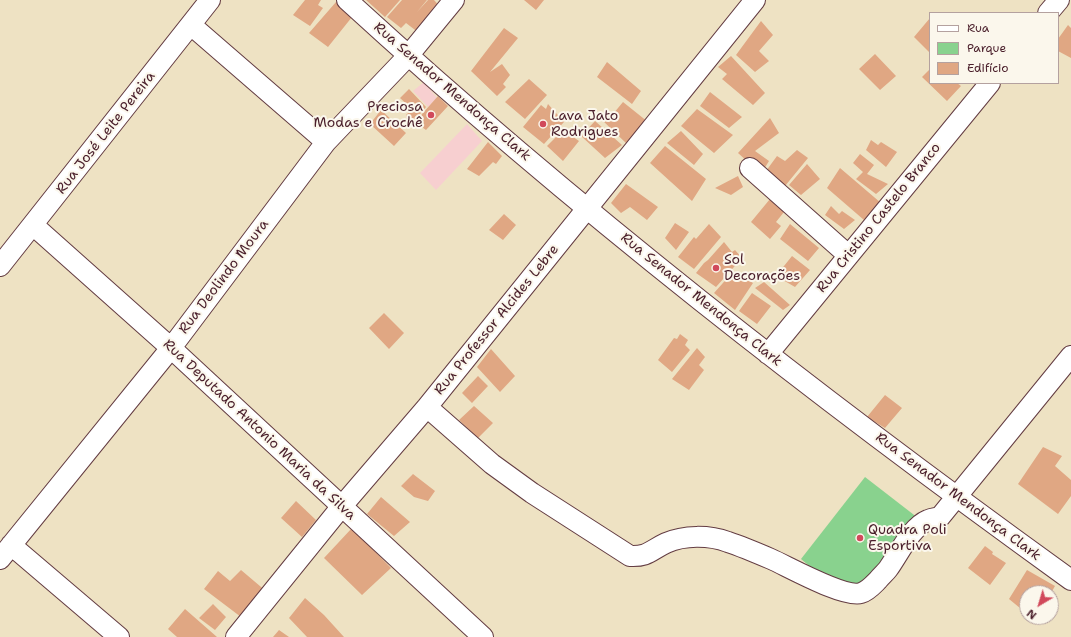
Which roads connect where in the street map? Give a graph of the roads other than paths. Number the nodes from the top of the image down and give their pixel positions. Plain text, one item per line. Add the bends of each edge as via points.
1 (210, 0) edge
2 (347, 0) edge
3 (454, 0) edge
4 (755, 0) edge
5 (1059, 0) edge
6 (1049, 12) edge
7 (191, 26) junction
8 (408, 56) junction
9 (989, 84) edge
10 (326, 142) junction
11 (750, 168) dead end
12 (587, 208) junction
13 (33, 225) junction
14 (848, 255) junction
15 (0, 266) edge
16 (171, 348) junction
17 (768, 354) junction
18 (1071, 356) edge
19 (427, 407) junction
20 (956, 497) junction
21 (342, 506) junction
22 (6, 552) edge
23 (1071, 580) edge
24 (119, 637) edge
25 (236, 637) edge
26 (483, 637) edge

1 - 7 street, Rua José Leite Pereira
2 - 8 street, Rua Senador Mendonça Clark
3 - 8 street, Rua Deolindo Moura
4 - 12 street, Rua Professor Alcides Lebre
5 - 6 street
7 - 10 street
7 - 13 street, Rua José Leite Pereira
8 - 10 street, Rua Deolindo Moura
8 - 12 street, Rua Senador Mendonça Clark
9 - 14 street, Rua Cristino Castelo Branco
10 - 16 street, Rua Deolindo Moura
11 - 14 street
12 - 17 street, Rua Senador Mendonça Clark
12 - 19 street, Rua Professor Alcides Lebre
13 - 15 street, Rua José Leite Pereira
13 - 16 street, Rua Deputado Antonio Maria da Silva
14 - 17 street, Rua Cristino Castelo Branco
16 - 21 street, Rua Deputado Antonio Maria da Silva
16 - 22 street, Rua Deolindo Moura
17 - 20 street, Rua Senador Mendonça Clark
18 - 20 street
19 - 20 street via 503,472 630,556 648,554 679,538 696,536 727,541 831,587 853,594 869,589 920,526 927,520 940,517
19 - 21 street, Rua Professor Alcides Lebre
20 - 23 street, Rua Senador Mendonça Clark
21 - 25 street, Rua Professor Alcides Lebre
21 - 26 street, Rua Deputado Antonio Maria da Silva
22 - 24 street

